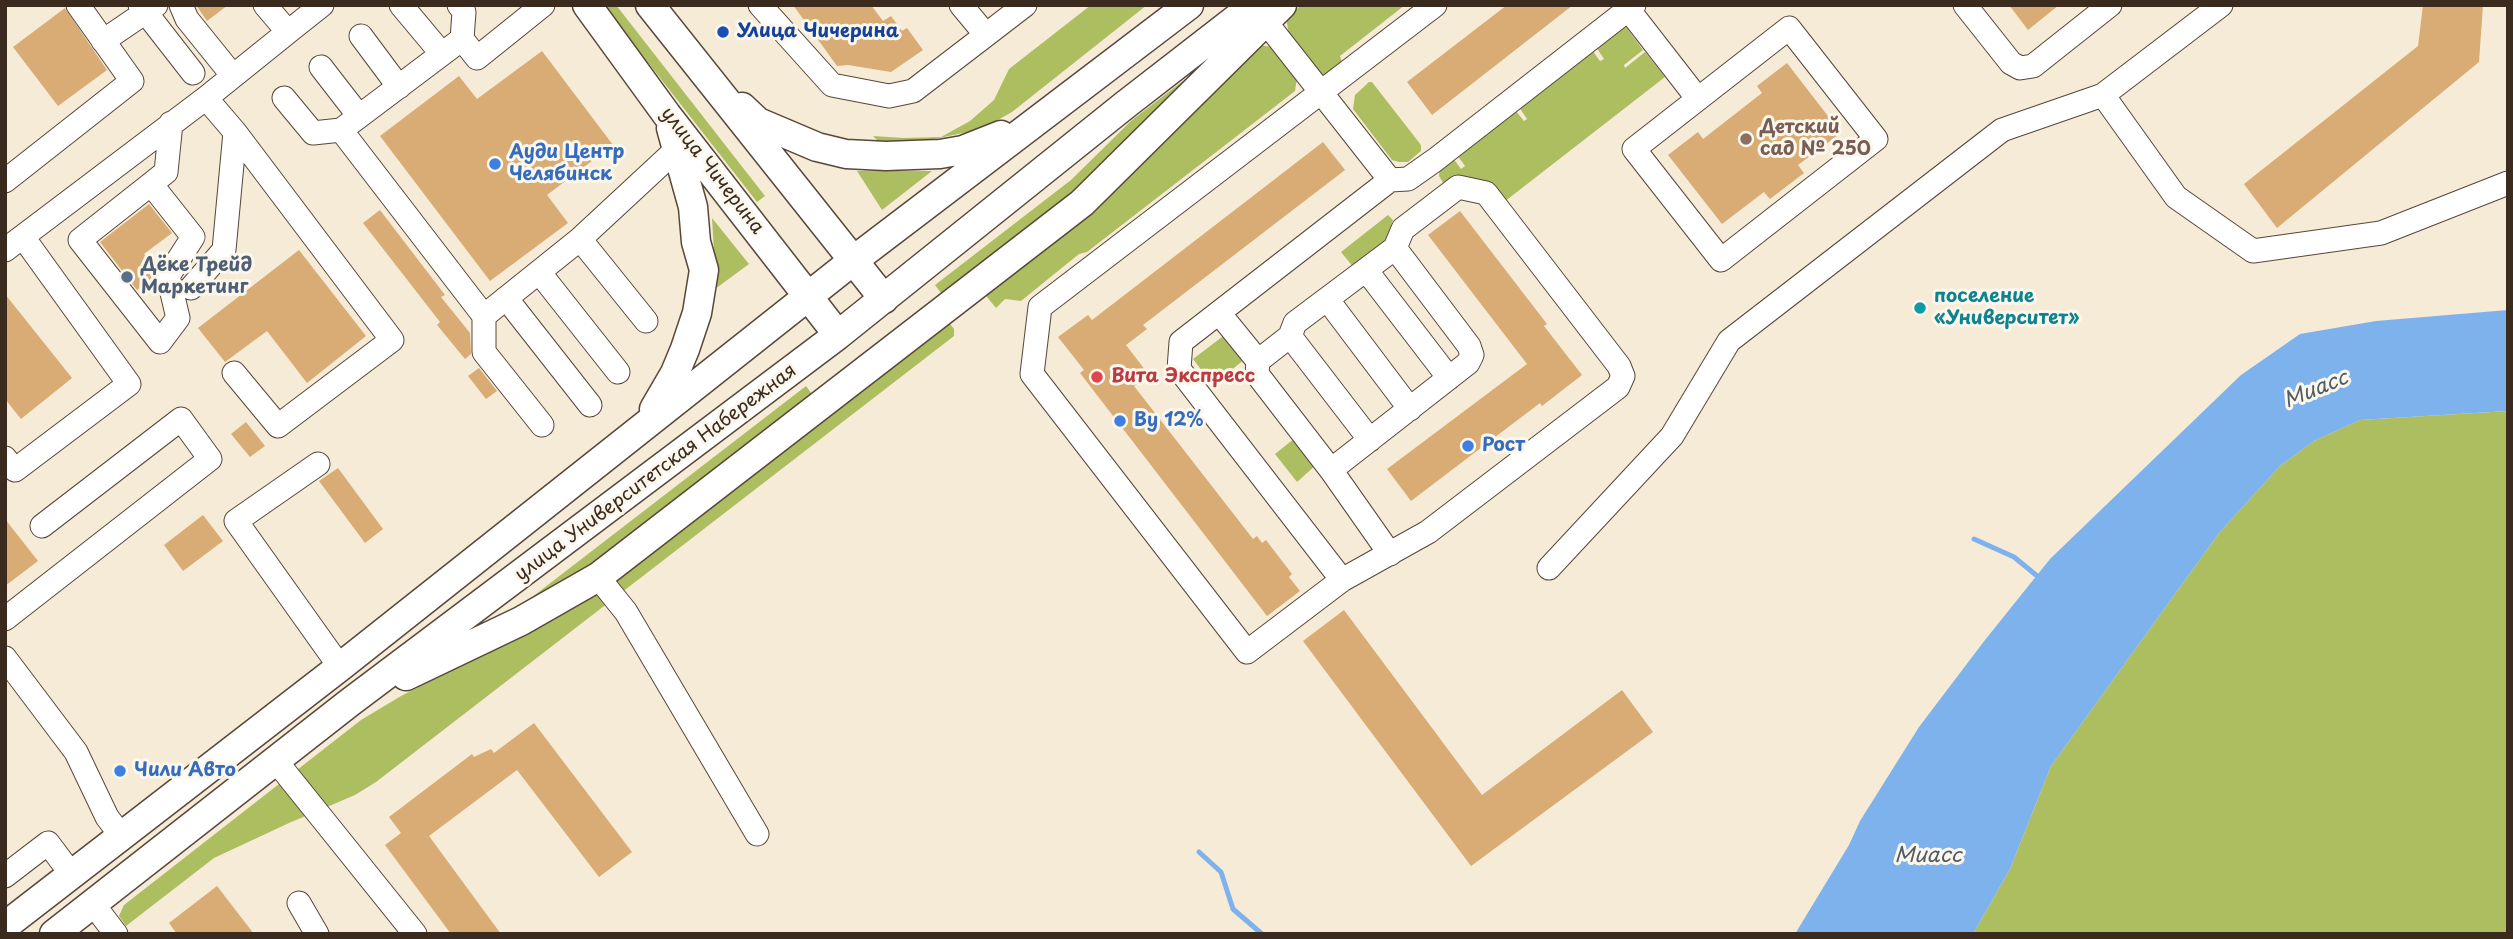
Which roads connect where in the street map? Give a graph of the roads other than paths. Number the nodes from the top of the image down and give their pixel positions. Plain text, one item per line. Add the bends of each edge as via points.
1 (78, 5) edge
2 (181, 5) edge
3 (265, 5) edge
4 (322, 5) edge
5 (401, 5) edge
6 (459, 5) edge
7 (543, 5) edge
8 (587, 5) edge
9 (650, 5) edge
10 (760, 5) edge
11 (961, 5) edge
12 (1025, 5) edge
13 (1189, 5) edge
14 (1435, 5) edge
15 (1965, 5) edge
16 (2110, 5) edge
17 (2221, 5) edge
18 (1631, 7) edge
19 (147, 8) edge
20 (1267, 11) edge
21 (288, 32) junction
22 (986, 35) junction
23 (361, 36) dead end
24 (462, 39) junction
25 (103, 41) junction
26 (442, 54) junction
27 (321, 67) dead end
28 (192, 73) dead end
29 (233, 76) junction
30 (707, 78) junction
31 (399, 87) junction
32 (1321, 92) junction
33 (2103, 95) junction
34 (206, 98) junction
35 (284, 98) dead end
36 (1698, 99) junction
37 (667, 116) junction
38 (171, 123) junction
39 (350, 123) junction
40 (1030, 124) junction
41 (235, 132) junction
42 (677, 149) junction
43 (1390, 180) junction
44 (5, 181) edge
45 (2508, 183) edge
46 (152, 184) junction
47 (580, 239) junction
48 (14, 243) edge
49 (1395, 248) junction
50 (854, 260) junction
51 (1366, 270) junction
52 (539, 272) junction
53 (191, 288) dead end
54 (809, 296) junction
55 (506, 298) junction
56 (884, 299) junction
57 (1327, 299) junction
58 (1219, 313) junction
59 (484, 316) junction
60 (646, 321) dead end
61 (838, 335) junction
62 (1290, 336) junction
63 (1258, 361) junction
64 (618, 372) dead end
65 (234, 373) dead end
66 (1449, 378) junction
67 (590, 405) dead end
68 (1410, 409) junction
69 (647, 422) junction
70 (542, 425) dead end
71 (1370, 440) junction
72 (5, 458) edge
73 (318, 464) dead end
74 (1331, 470) junction
75 (42, 526) dead end
76 (1390, 554) junction
77 (1549, 568) dead end
78 (598, 577) junction
79 (1342, 580) junction
80 (5, 619) edge
81 (5, 658) edge
82 (340, 667) junction
83 (349, 703) junction
84 (276, 761) junction
85 (757, 834) dead end
86 (122, 837) junction
87 (72, 874) junction
88 (5, 876) edge
89 (299, 903) dead end
90 (93, 904) junction
91 (5, 926) edge
92 (54, 934) edge
93 (116, 934) edge
94 (317, 934) edge
95 (415, 934) edge

1 - 25 lane
2 - 29 lane
3 - 21 lane
4 - 21 lane
5 - 26 lane
6 - 24 lane via 464,12
7 - 24 lane via 477,58
8 - 37 main road, улица Чичерина
9 - 30 main road
10 - 22 lane via 832,85 889,96 913,91
11 - 22 lane
12 - 22 lane
13 - 40 main road
14 - 32 lane
15 - 16 lane via 2020,68 2033,65
17 - 33 lane
18 - 36 lane
18 - 43 lane via 1408,180
19 - 25 lane
19 - 28 lane
20 - 32 lane
20 - 56 main road, улица Университетская Набережная via 1125,105
20 - 78 main road via 1082,203
21 - 29 lane
23 - 31 lane
24 - 26 lane
25 - 44 lane via 132,81
26 - 31 lane
27 - 39 lane
29 - 34 lane
30 - 40 main road via 758,122 846,154 940,154
30 - 50 main road
31 - 39 lane
32 - 43 lane
32 - 79 lane via 1040,307 1032,374 1247,652
33 - 45 lane via 2176,197 2253,251 2381,233
33 - 77 lane via 2002,130 1729,341 1672,436
34 - 38 lane
34 - 41 lane
35 - 39 lane via 313,133
36 - 36 lane via 1634,149 1721,260 1876,139 1789,28
37 - 42 main road
37 - 54 main road, улица Чичерина
38 - 46 lane via 166,172
38 - 48 lane
39 - 59 lane
40 - 50 main road
41 - 53 lane via 224,250
41 - 65 lane via 392,340 278,426
42 - 47 lane
42 - 69 main road via 704,270 685,349
43 - 58 lane
46 - 46 lane via 194,237 168,276 178,318 160,342 80,240
47 - 52 lane
47 - 60 lane
48 - 72 lane via 129,384 15,471
49 - 51 lane
49 - 66 lane via 1469,346 1472,355 1468,363
49 - 76 lane via 1403,229 1458,187 1486,193 1623,376 1618,387 1428,532
50 - 54 main road
50 - 56 main road
51 - 57 lane
51 - 66 lane
52 - 55 lane
52 - 64 lane
54 - 61 main road, улица Чичерина
54 - 69 main road
55 - 59 lane
55 - 67 lane
56 - 61 main road, улица Университетская Набережная
57 - 62 lane via 1295,323
57 - 68 lane
58 - 63 lane
58 - 79 lane via 1181,342 1179,369
59 - 70 lane via 484,352
61 - 83 main road, улица Университетская Набережная
62 - 63 lane
62 - 71 lane
63 - 74 lane via 1257,374
66 - 68 lane
68 - 71 lane
69 - 82 main road
71 - 74 lane
73 - 82 lane via 236,521
74 - 76 lane
75 - 80 lane via 181,419 210,459
76 - 79 lane
78 - 83 main road via 521,621
78 - 85 lane via 626,612
81 - 86 lane via 76,752 107,817
82 - 86 main road
83 - 84 main road, улица Университетская Набережная
84 - 90 main road, улица Университетская Набережная
84 - 95 lane
86 - 87 main road
87 - 88 lane via 48,843
87 - 91 main road
89 - 94 lane
90 - 92 main road, улица Университетская Набережная
90 - 93 lane

